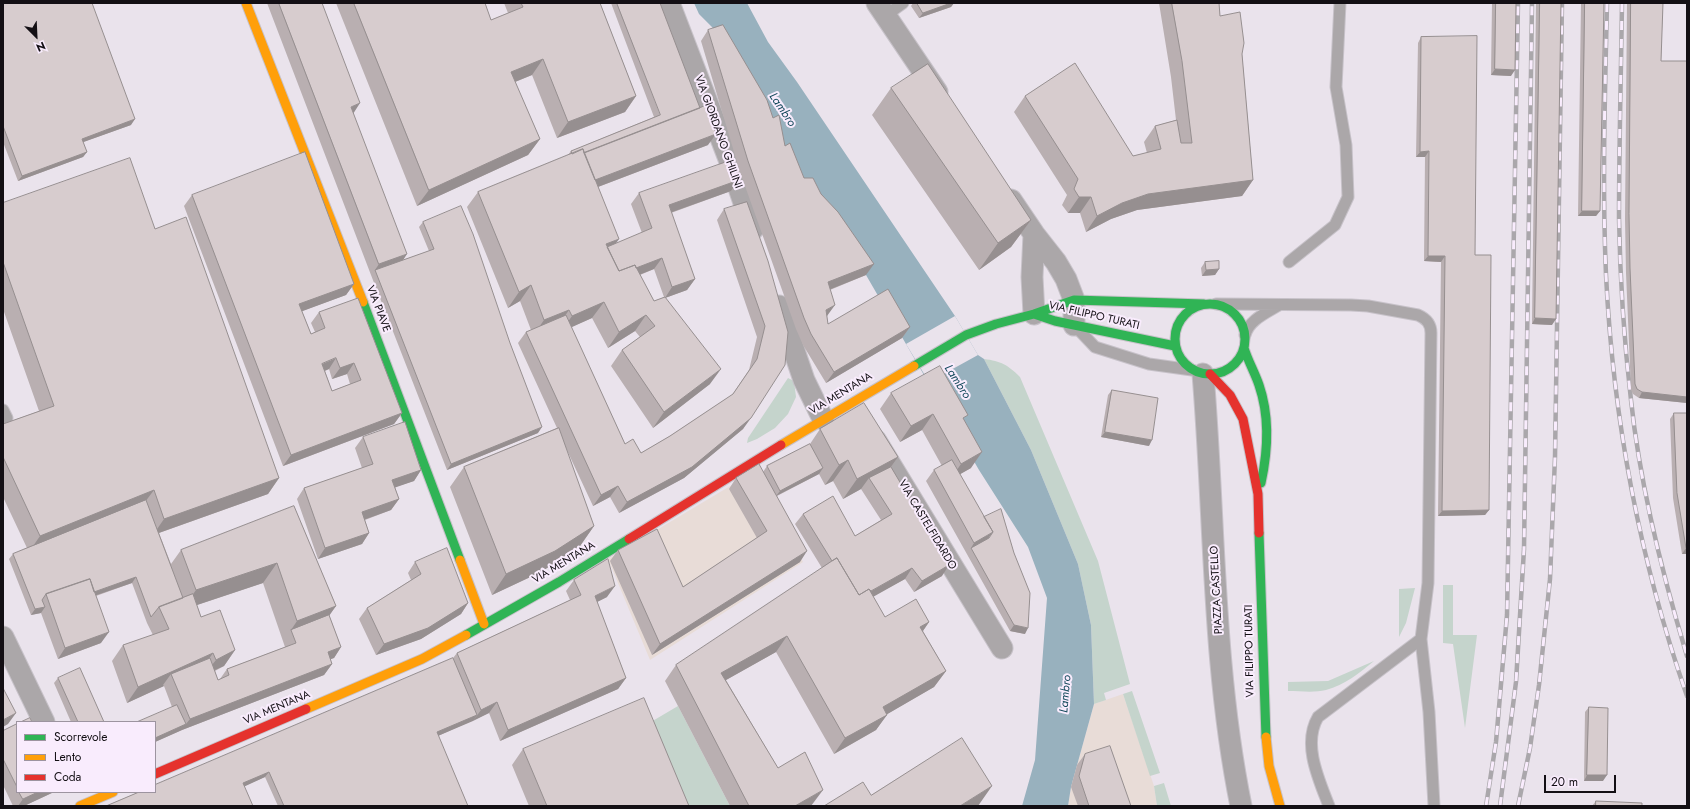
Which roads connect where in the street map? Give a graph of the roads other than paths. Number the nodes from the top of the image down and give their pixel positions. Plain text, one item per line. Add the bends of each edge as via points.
1 (246, 3) edge
2 (668, 3) edge
3 (903, 3) edge
4 (1340, 3) edge
5 (881, 9) edge
6 (947, 108) edge
7 (999, 183) edge
8 (1034, 234) junction
9 (759, 248) edge
10 (1289, 262) dead end
11 (772, 285) edge
12 (1074, 300) junction
13 (1204, 304) junction
14 (1216, 304) junction
15 (1279, 305) junction
16 (1034, 314) junction
17 (1074, 325) junction
18 (1245, 335) junction
19 (1175, 346) junction
20 (1244, 348) junction
21 (1202, 372) junction
22 (852, 402) junction
23 (3, 410) edge
24 (823, 419) junction
25 (3, 420) edge
26 (1258, 494) junction
27 (484, 624) junction
28 (3, 637) edge
29 (1421, 639) junction
30 (1002, 648) dead end
31 (44, 721) edge
32 (156, 774) edge
33 (109, 793) edge
34 (81, 801) edge
35 (1241, 806) edge
36 (1280, 806) edge
37 (1329, 806) edge
38 (1434, 806) edge

1 - 27 street, VIA PIAVE via 340,242
2 - 9 street, VIA GIORDANO GHILINI via 729,159
3 - 5 lane
4 - 10 lane via 1336,87 1346,145 1348,197 1335,225
5 - 6 street
7 - 8 street
8 - 12 street via 1056,262
8 - 16 street
11 - 24 street via 804,380
12 - 13 street, VIA FILIPPO TURATI
12 - 16 street, VIA FILIPPO TURATI
12 - 17 street
13 - 14 street
13 - 19 street via 1193,308 1180,319 1175,330
14 - 15 lane
14 - 18 street via 1237,316
15 - 18 lane via 1254,321
15 - 29 lane via 1368,306 1418,315 1426,319 1430,325 1428,584
16 - 17 street, VIA FILIPPO TURATI
16 - 22 street, VIA MENTANA via 966,335
17 - 19 street, VIA FILIPPO TURATI
17 - 21 lane via 1095,347 1149,364
18 - 20 street
19 - 21 street via 1181,360
20 - 21 street via 1237,361 1221,373
20 - 26 street, VIA FILIPPO TURATI via 1266,410 1266,451
21 - 26 street, VIA FILIPPO TURATI via 1230,394 1240,409
21 - 35 street, PIAZZA CASTELLO via 1219,638 1232,761
22 - 24 street, VIA MENTANA
22 - 30 street, VIA CASTELFIDARDO
23 - 25 lane via 7,418
24 - 27 street, VIA MENTANA via 559,582
26 - 36 street, VIA FILIPPO TURATI via 1264,724 1269,766
27 - 32 street, VIA MENTANA via 422,659
28 - 31 street
29 - 37 lane via 1318,718 1312,727 1311,737 1317,774
29 - 38 lane via 1429,712
33 - 34 street

